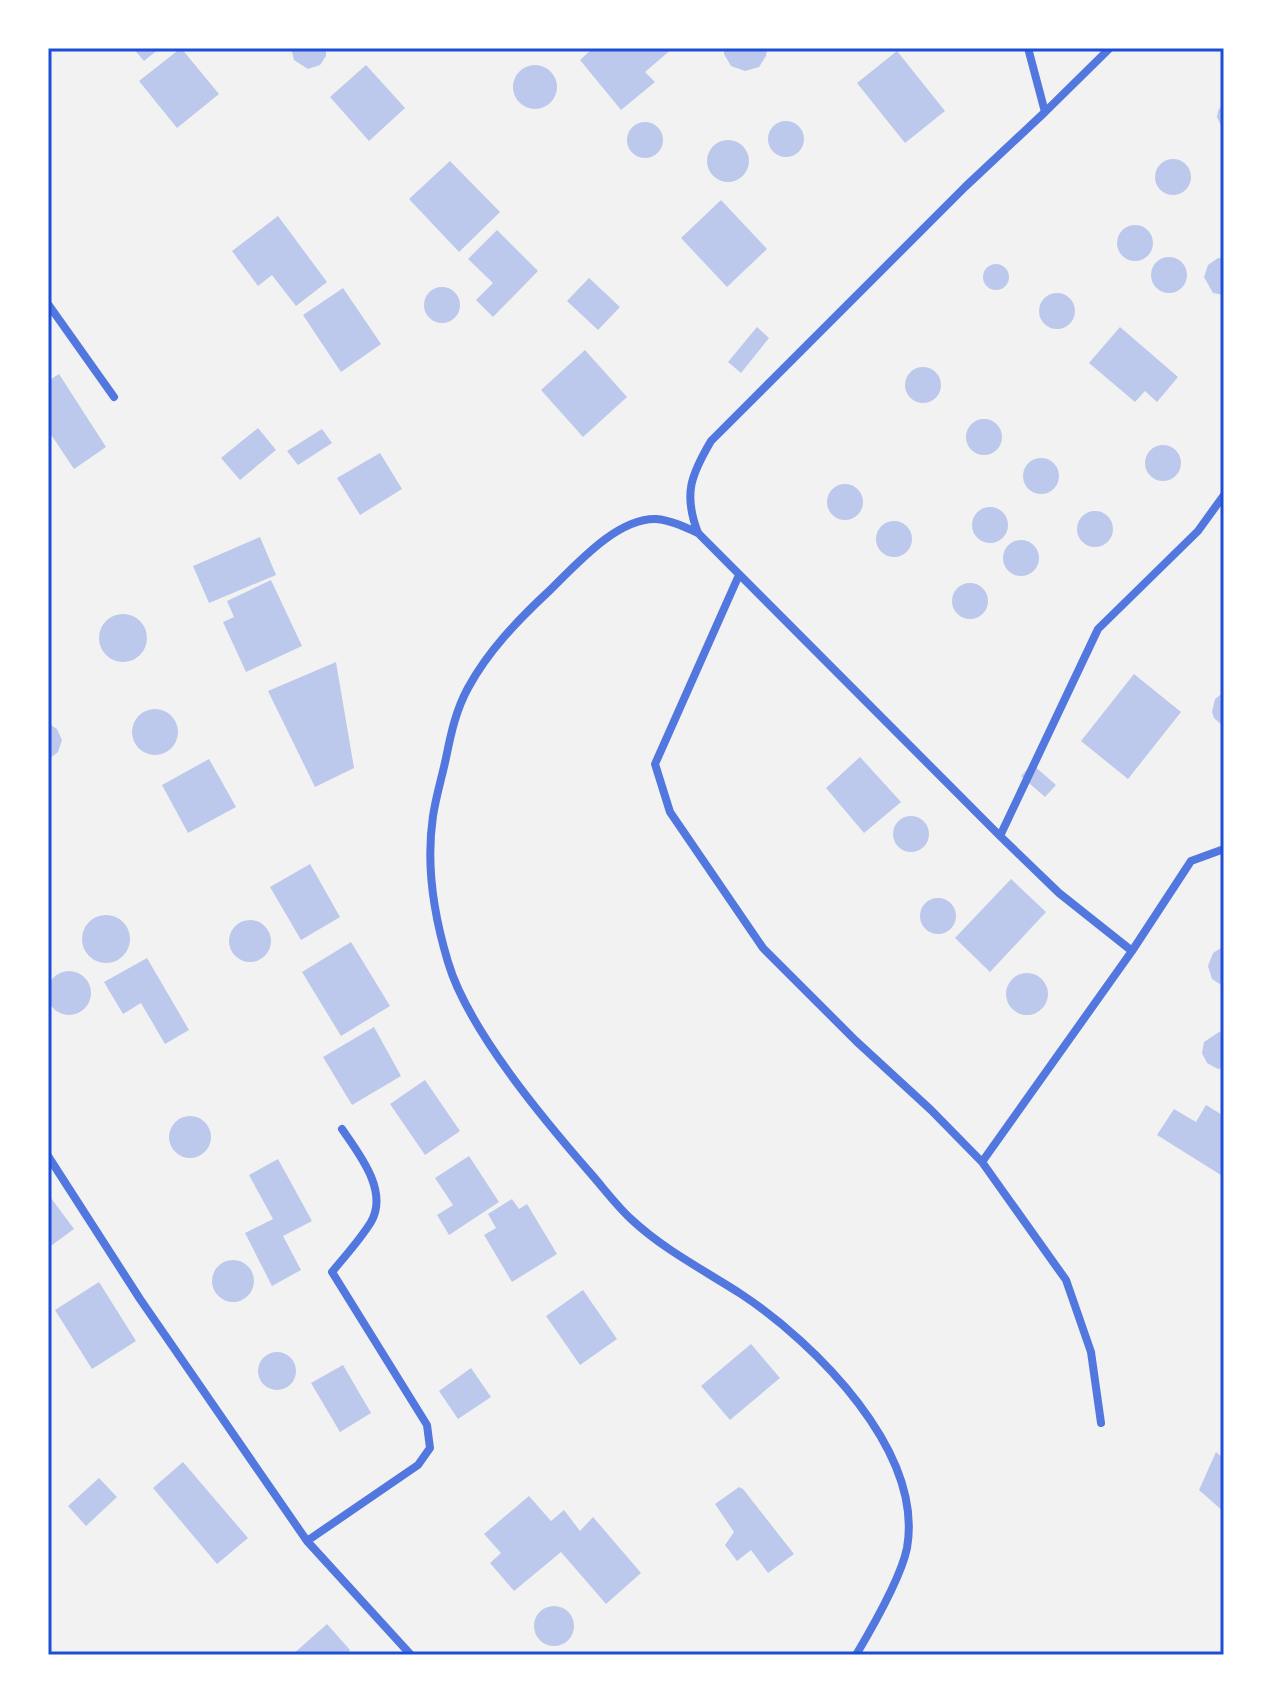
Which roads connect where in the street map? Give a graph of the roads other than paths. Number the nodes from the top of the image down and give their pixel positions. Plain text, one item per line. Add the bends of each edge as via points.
1 (1028, 48) edge
2 (1110, 48) edge
3 (1045, 112) junction
4 (48, 304) edge
5 (114, 397) dead end
6 (1224, 495) edge
7 (698, 533) junction
8 (739, 575) junction
9 (1000, 836) junction
10 (1224, 849) edge
11 (1132, 951) junction
12 (342, 1129) dead end
13 (48, 1156) edge
14 (982, 1162) junction
15 (1101, 1423) dead end
16 (307, 1541) junction
17 (411, 1655) edge
18 (856, 1655) edge

1 - 3 street
2 - 3 street
3 - 7 street via 711,441 689,492
4 - 5 street
6 - 9 street via 1198,531 1098,629
7 - 8 street
7 - 18 street via 655,519 621,528 520,618 486,659 456,713 433,818 431,884 448,963 471,1014 562,1141 632,1220 791,1330 871,1419 897,1472 908,1517 907,1550
8 - 9 street
8 - 14 street via 655,764 670,812 763,948
9 - 11 street via 1059,893
10 - 11 street via 1191,861
11 - 14 street
12 - 16 street via 366,1164 376,1192 373,1219 332,1272 427,1425 430,1448 418,1465
13 - 16 street
14 - 15 street via 1066,1280 1091,1352
16 - 17 street

